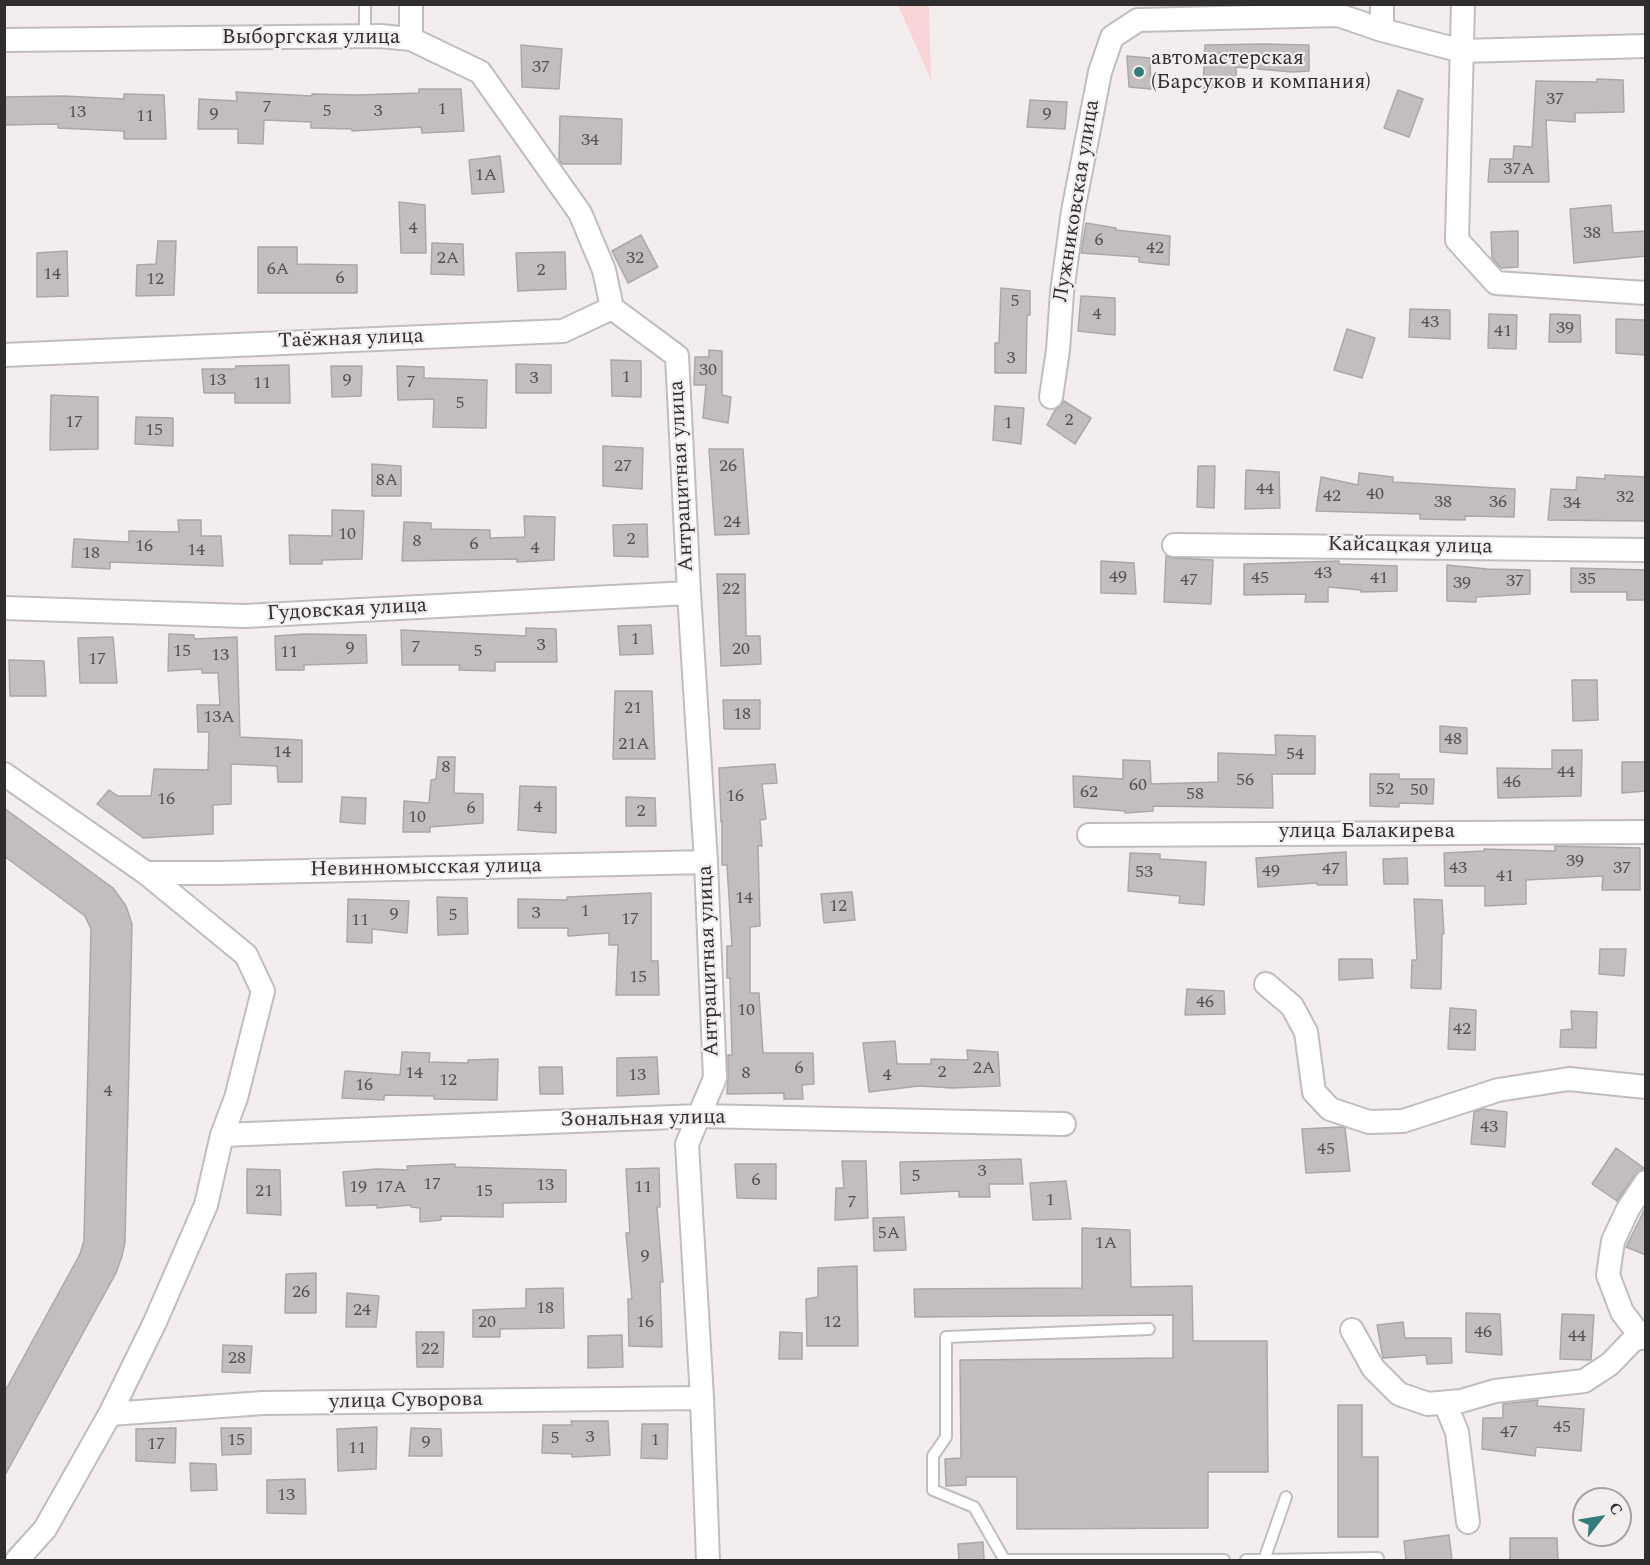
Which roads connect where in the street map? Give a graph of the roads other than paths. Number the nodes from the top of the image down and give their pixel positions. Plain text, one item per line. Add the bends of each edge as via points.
1 (365, 4) edge
2 (411, 4) edge
3 (1382, 4) edge
4 (1463, 4) edge
5 (1138, 12) edge
6 (1382, 30) junction
7 (365, 37) junction
8 (411, 39) junction
9 (4, 40) edge
10 (1646, 46) edge
11 (1462, 51) junction
12 (1646, 293) edge
13 (612, 309) junction
14 (4, 355) edge
15 (1051, 397) dead end
16 (1174, 545) dead end
17 (1646, 550) edge
18 (689, 593) junction
19 (4, 608) edge
20 (4, 774) edge
21 (1646, 831) edge
22 (1089, 835) dead end
23 (706, 862) junction
24 (147, 873) junction
25 (1266, 984) dead end
26 (1646, 1087) edge
27 (699, 1116) junction
28 (1064, 1124) dead end
29 (222, 1135) junction
30 (1646, 1182) edge
31 (1149, 1329) dead end
32 (1352, 1330) dead end
33 (1644, 1337) edge
34 (702, 1398) junction
35 (1445, 1402) junction
36 (110, 1414) junction
37 (1286, 1497) dead end
38 (1468, 1522) dead end
39 (17, 1560) edge
40 (708, 1560) edge
41 (1004, 1560) edge
42 (1224, 1560) edge
43 (1246, 1560) edge
44 (1264, 1560) edge
45 (1378, 1560) edge

1 - 7 lane
2 - 8 street
3 - 6 street
4 - 11 street
5 - 6 street via 1338,15
5 - 15 street, Лужниковская улица via 1112,38 1100,72 1073,211
6 - 11 street
7 - 8 street, Выборгская улица
7 - 9 street, Выборгская улица
8 - 13 street, Выборгская улица via 480,72 524,131 580,213 604,270
10 - 11 street
11 - 12 street via 1457,240 1496,283
13 - 14 street, Таёжная улица via 563,331
13 - 18 street, Антрацитная улица via 677,356
16 - 17 street, Кайсацкая улица
18 - 19 street, Гудовская улица via 245,616
18 - 23 street, Антрацитная улица
20 - 24 street
21 - 22 street, улица Балакирева
23 - 24 street, Невинномысская улица
23 - 27 street, Антрацитная улица via 715,1078
24 - 29 street via 246,955 263,991 236,1098
25 - 26 street via 1292,1006 1306,1032 1314,1092 1330,1109 1369,1122 1403,1121 1498,1090 1569,1079
27 - 28 street, Зональная улица
27 - 29 street, Зональная улица
27 - 34 street, Антрацитная улица via 687,1144
29 - 36 street via 206,1205
30 - 33 street via 1612,1241 1608,1275 1622,1312
31 - 41 lane via 946,1336 946,1437 933,1456 933,1490 974,1506
32 - 35 street via 1373,1368 1399,1394 1428,1404
33 - 35 street via 1633,1340 1610,1364 1584,1381 1495,1391
34 - 36 street, улица Суворова via 263,1403
34 - 40 street, Антрацитная улица
35 - 38 street via 1457,1432
36 - 39 street via 45,1529
37 - 44 lane
41 - 42 lane
43 - 44 lane
44 - 45 lane

